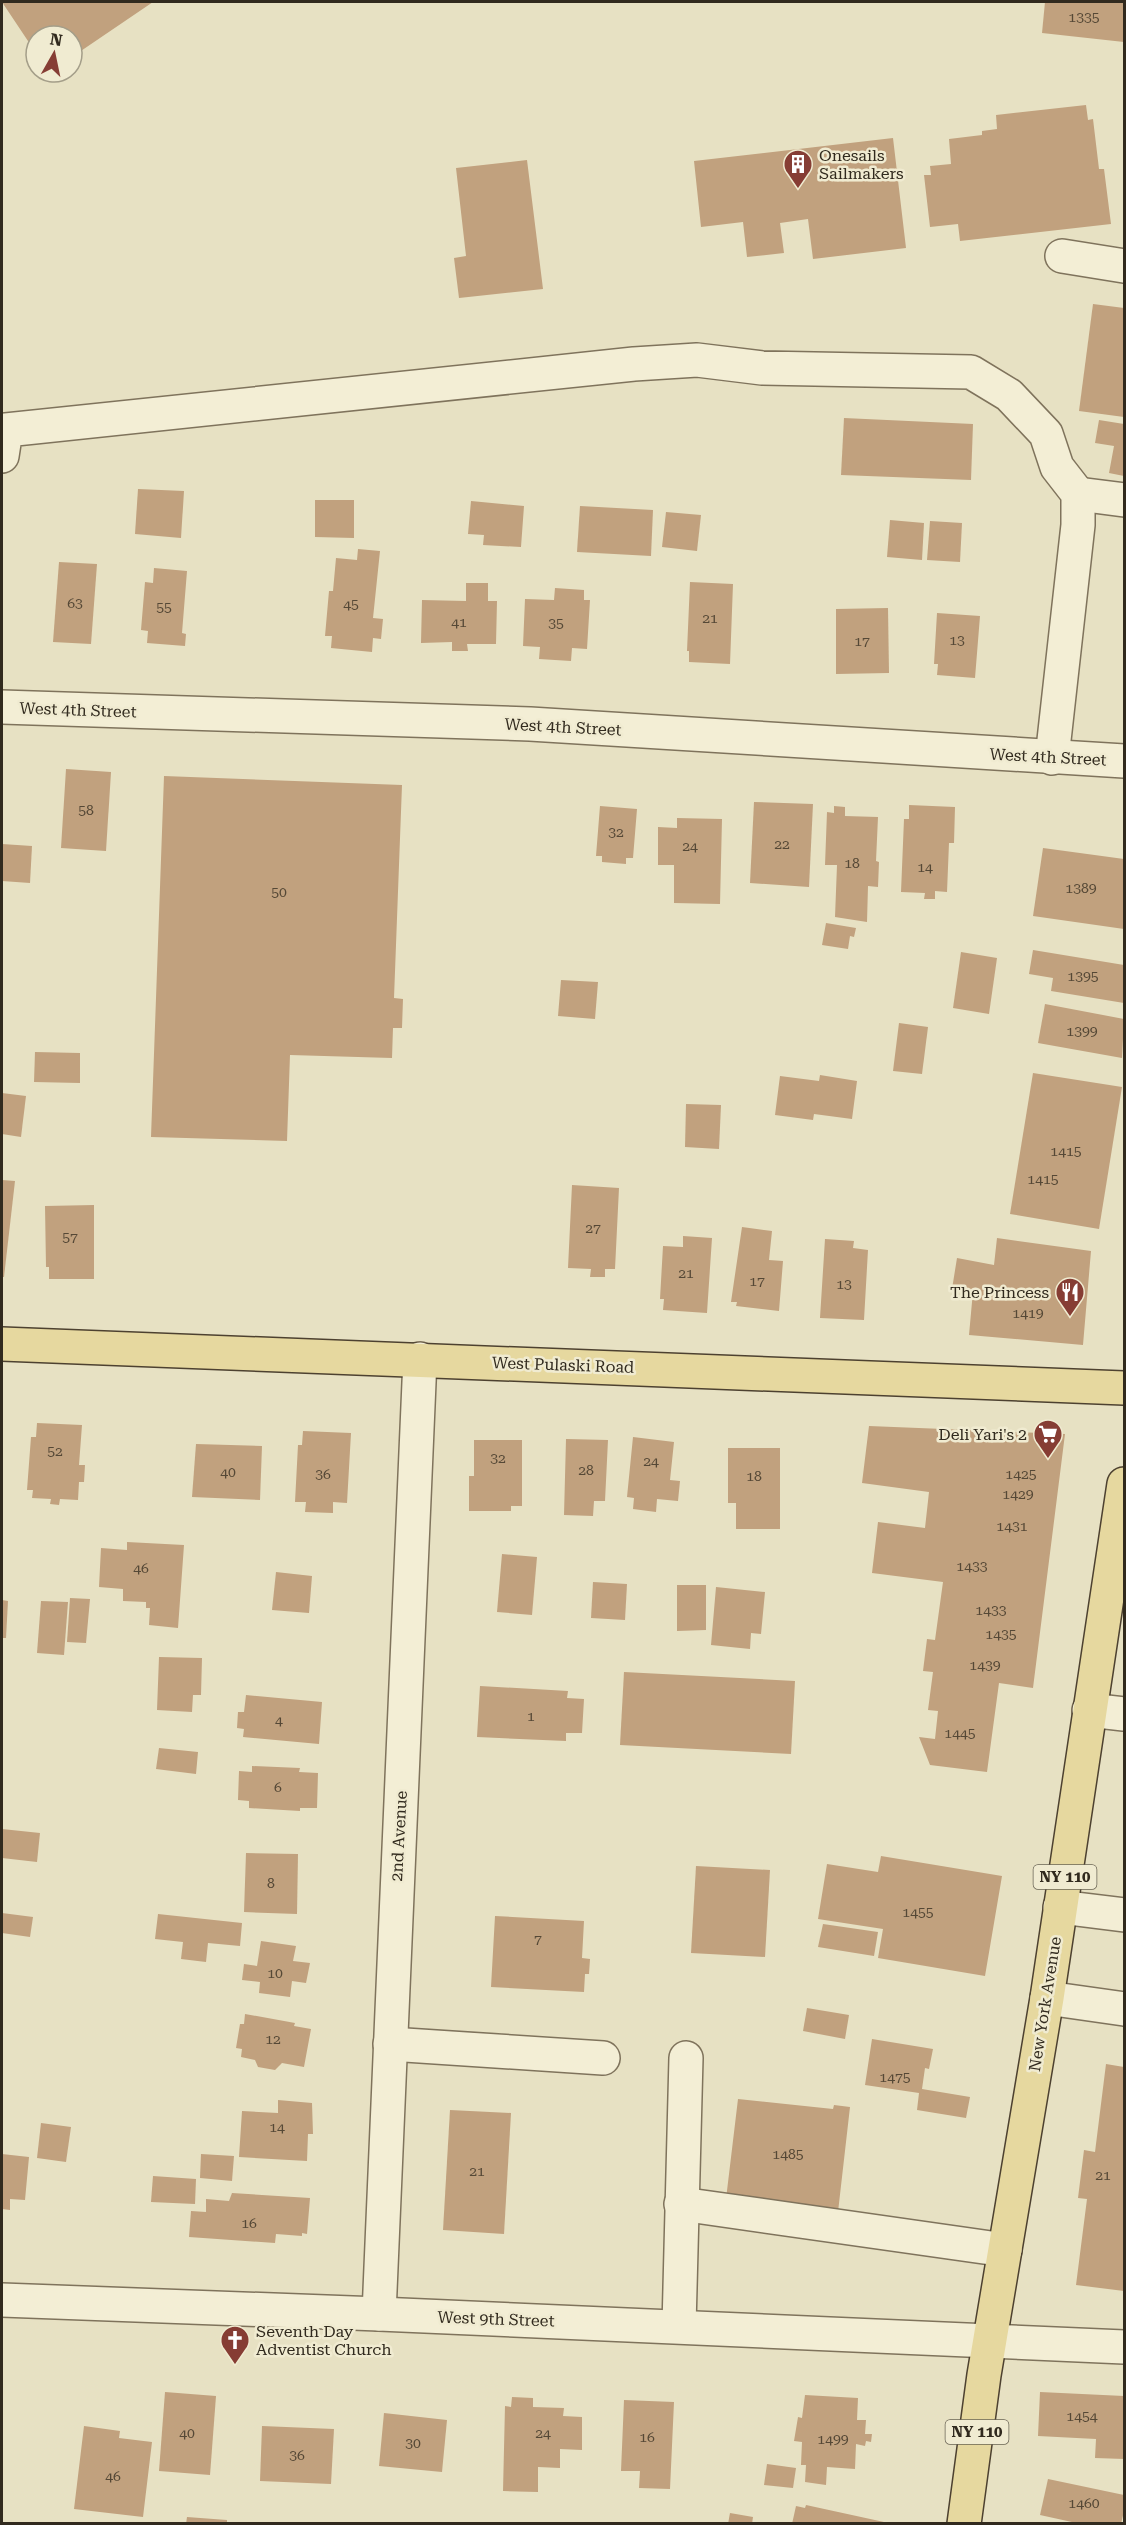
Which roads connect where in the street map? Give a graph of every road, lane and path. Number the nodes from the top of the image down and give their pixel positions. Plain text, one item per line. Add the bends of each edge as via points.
1 (1062, 256) dead end
2 (1125, 266) edge
3 (2, 456) edge
4 (1078, 494) junction
5 (1125, 500) edge
6 (2, 707) edge
7 (1052, 758) junction
8 (1125, 761) edge
9 (2, 1344) edge
10 (420, 1359) junction
11 (1125, 1388) edge
12 (1125, 1484) edge
13 (1089, 1710) junction
14 (1125, 1714) edge
15 (1060, 1907) junction
16 (1125, 1915) edge
17 (1047, 1998) junction
18 (1125, 2009) edge
19 (390, 2044) junction
20 (603, 2058) dead end
21 (686, 2058) dead end
22 (681, 2204) junction
23 (1005, 2250) junction
24 (2, 2300) edge
25 (379, 2314) junction
26 (679, 2326) junction
27 (990, 2340) junction
28 (1125, 2348) edge
29 (964, 2523) edge

1 - 2 street
3 - 4 street via 6,430 697,360 762,368 971,372 1010,395 1046,434 1057,467
4 - 5 street
4 - 7 street via 1078,525
6 - 7 street, West 4th Street via 530,724
7 - 8 street, West 4th Street
9 - 10 main road, West Pulaski Road
10 - 11 main road, West Pulaski Road
10 - 19 street, 2nd Avenue
12 - 13 main road, New York Avenue / NY 110
13 - 14 street
13 - 15 main road, New York Avenue / NY 110
15 - 16 street
15 - 17 main road, New York Avenue / NY 110
17 - 18 street
17 - 23 main road, New York Avenue / NY 110
19 - 20 street
19 - 25 street, 2nd Avenue
21 - 22 street
22 - 23 street
22 - 26 street
23 - 27 main road, New York Avenue / NY 110
24 - 25 street, West 9th Street
25 - 26 street, West 9th Street
26 - 27 street, West 9th Street
27 - 28 street, West 9th Street
27 - 29 main road, New York Avenue / NY 110

